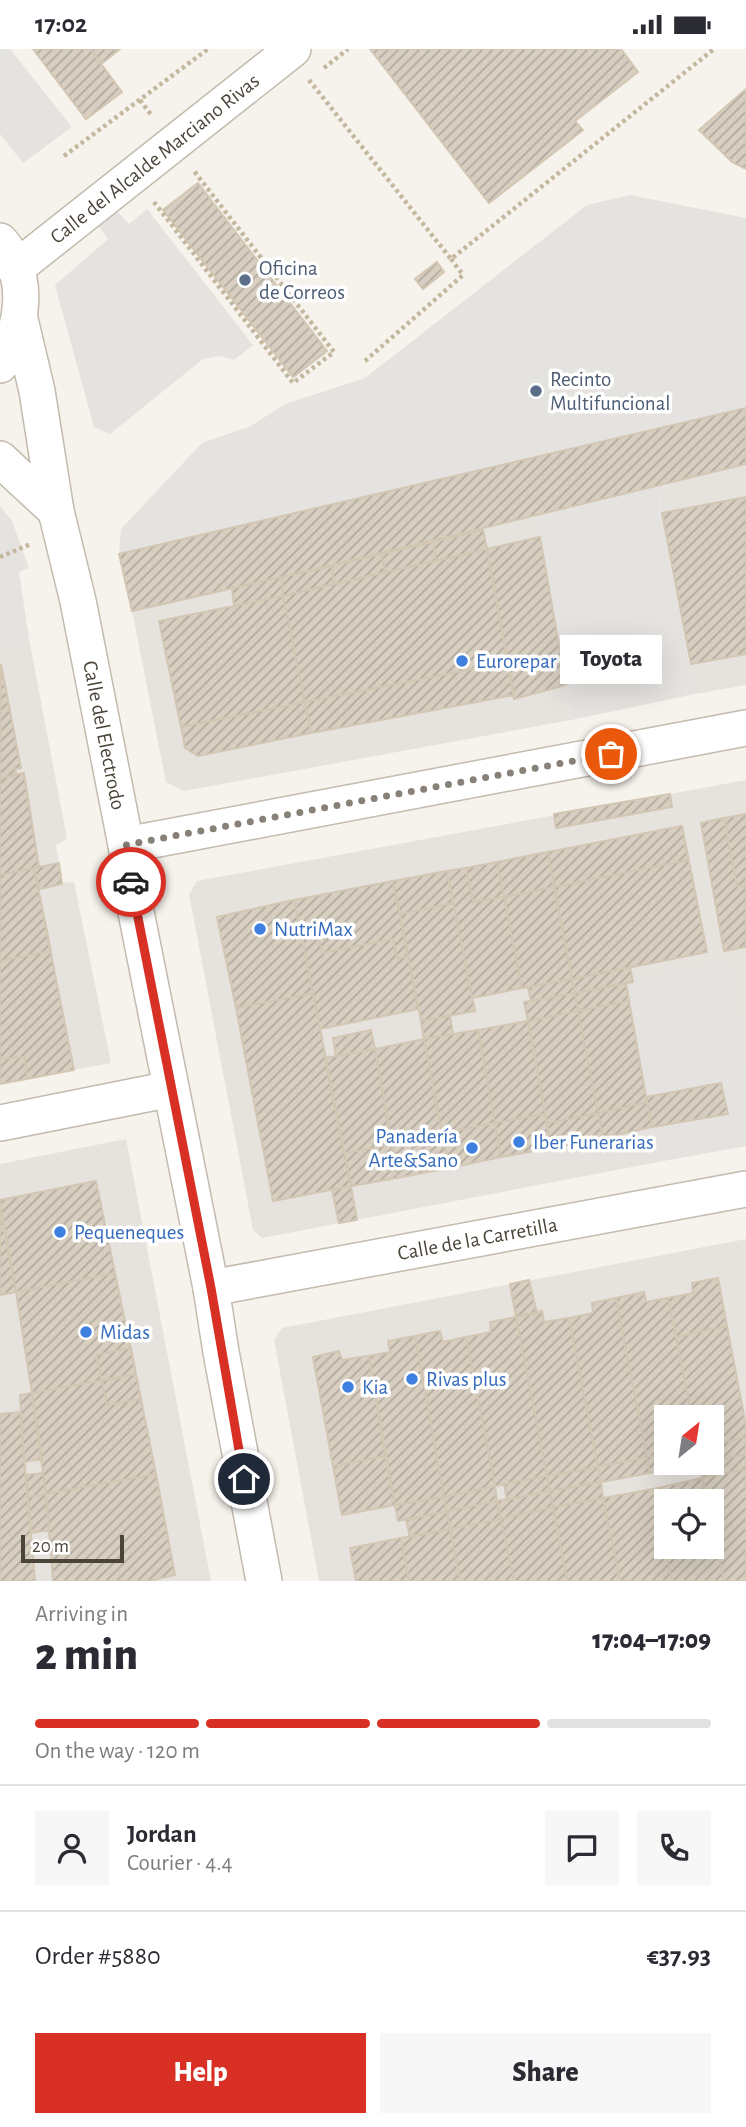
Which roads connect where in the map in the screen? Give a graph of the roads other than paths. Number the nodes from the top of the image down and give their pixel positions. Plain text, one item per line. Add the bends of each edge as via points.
1 (293, 49) edge
2 (8, 255) edge
3 (20, 319) junction
4 (0, 365) edge
5 (0, 459) edge
6 (56, 511) junction
7 (746, 728) edge
8 (126, 845) junction
9 (171, 1089) junction
10 (0, 1123) edge
11 (746, 1189) edge
12 (211, 1288) junction
13 (264, 1581) edge

1 - 2 street, Calle del Alcalde Marciano Rivas via 174,145
2 - 3 street via 22,293
3 - 4 street
3 - 6 street, Calle del Electrodo
5 - 6 street
6 - 8 street, Calle del Electrodo
7 - 8 street
8 - 9 street, Calle del Electrodo
9 - 10 street
9 - 12 street, Calle del Electrodo
11 - 12 street, Calle de la Carretilla
12 - 13 street, Calle del Electrodo

